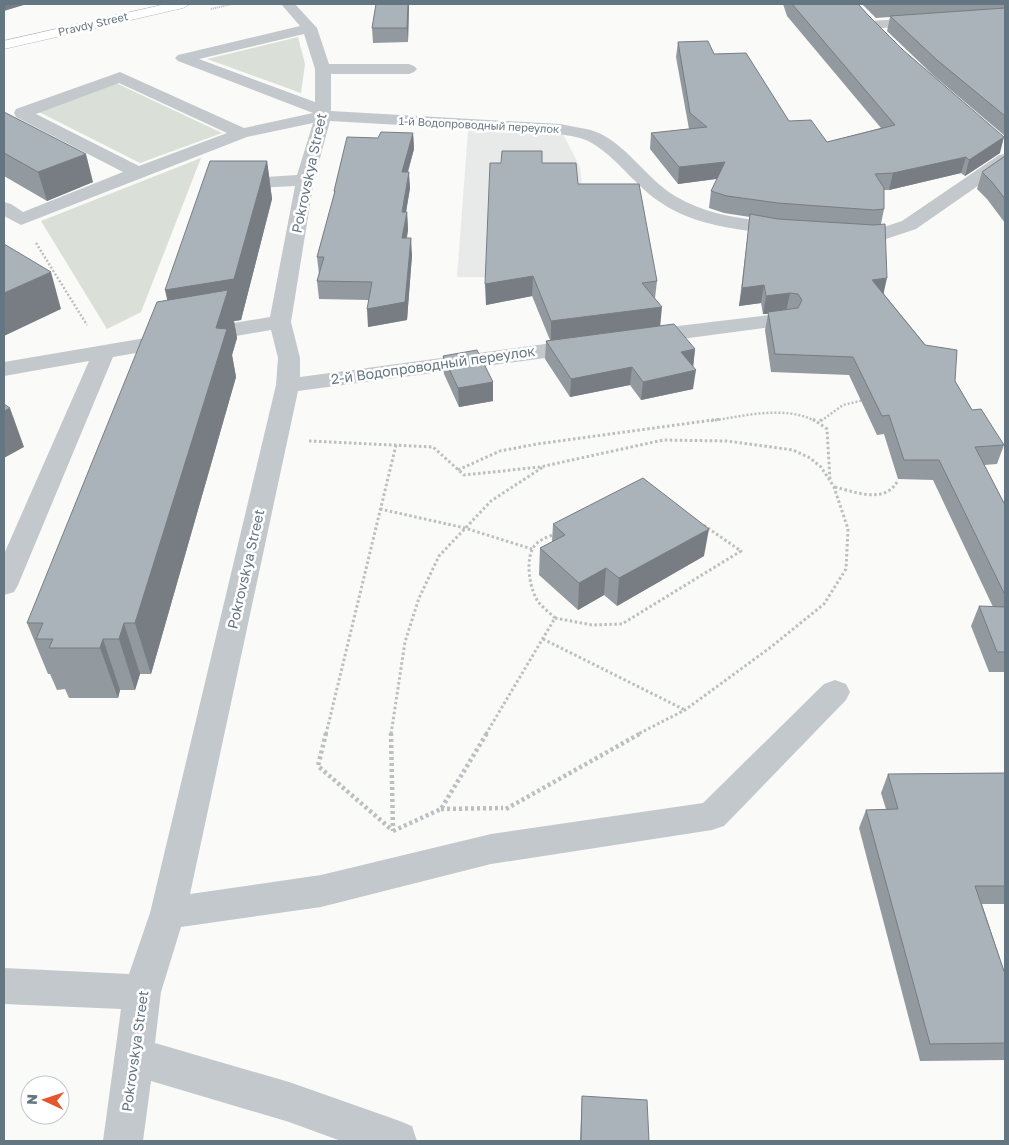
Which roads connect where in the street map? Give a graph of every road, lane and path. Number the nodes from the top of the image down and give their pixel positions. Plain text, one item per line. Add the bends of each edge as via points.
1 (119, 4) edge
2 (183, 4) edge
3 (288, 4) edge
4 (859, 11) edge
5 (939, 20) edge
6 (871, 25) junction
7 (310, 28) junction
8 (884, 38) edge
9 (4, 44) edge
10 (323, 69) junction
11 (409, 69) dead end
12 (323, 113) junction
13 (242, 133) junction
14 (224, 140) junction
15 (219, 158) dead end
16 (1005, 159) edge
17 (138, 173) junction
18 (305, 180) junction
19 (219, 185) edge
20 (4, 208) edge
21 (22, 219) junction
22 (803, 230) edge
23 (832, 232) edge
24 (786, 319) edge
25 (280, 322) junction
26 (104, 352) junction
27 (4, 370) edge
28 (288, 385) junction
29 (872, 400) edge
30 (820, 421) junction
31 (276, 439) junction
32 (396, 445) junction
33 (546, 466) junction
34 (458, 470) junction
35 (830, 480) junction
36 (897, 482) dead end
37 (834, 487) junction
38 (380, 509) junction
39 (702, 524) edge
40 (465, 528) junction
41 (559, 532) edge
42 (532, 549) junction
43 (4, 586) edge
44 (555, 618) junction
45 (543, 640) junction
46 (835, 692) dead end
47 (685, 710) junction
48 (506, 808) junction
49 (441, 809) junction
50 (393, 830) junction
51 (491, 849) junction
52 (168, 914) junction
53 (4, 986) edge
54 (142, 992) junction
55 (133, 1056) junction
56 (123, 1141) edge
57 (397, 1141) edge

1 - 9 main road, Pravdy Street
2 - 9 main road, Pravdy Street
3 - 7 street, Pokrovskya Street
4 - 6 street
5 - 6 street
6 - 8 street
7 - 10 street, Pokrovskya Street
7 - 12 street via 183,58
10 - 11 street
10 - 12 street, Pokrovskya Street
12 - 13 street
12 - 18 street, Pokrovskya Street
12 - 22 street, 1-й Водопроводный переулок via 560,129 586,135 600,141 666,198 686,209 722,220
13 - 14 street
13 - 17 street via 120,77 22,113
14 - 15 street
14 - 17 street
16 - 23 street via 909,224 870,235
17 - 21 street
18 - 19 street
18 - 25 street, Pokrovskya Street
20 - 21 street
21 - 26 path
24 - 28 street, 2-й Водопроводный переулок
25 - 26 street
25 - 28 street, Pokrovskya Street via 289,358
26 - 27 street
26 - 43 street
28 - 31 street, Pokrovskya Street
29 - 30 path via 843,405
30 - 34 path via 805,415 760,414 537,444 500,451
30 - 35 path via 827,429
31 - 32 path
31 - 52 street, Pokrovskya Street
32 - 34 path via 433,447
32 - 38 path
33 - 34 path via 464,475
33 - 35 path via 663,440 727,441 793,450 810,458
33 - 40 path via 491,502
35 - 37 path
36 - 37 path via 889,493 878,494
37 - 47 path via 848,528 846,569 824,604
38 - 40 path
38 - 50 path via 318,766
39 - 44 path via 740,551 622,624 592,625
40 - 42 path
40 - 50 path via 439,556 419,598 405,642 390,741
41 - 42 path via 541,540
42 - 44 path via 531,583 537,599
44 - 45 path
45 - 47 path
45 - 49 path
46 - 51 street via 712,816
47 - 48 path
48 - 49 path
48 - 51 path
49 - 50 path
51 - 52 street via 321,891
52 - 54 street, Pokrovskya Street
53 - 54 street
54 - 55 street, Pokrovskya Street
55 - 56 street, Pokrovskya Street
55 - 57 street via 289,1102

